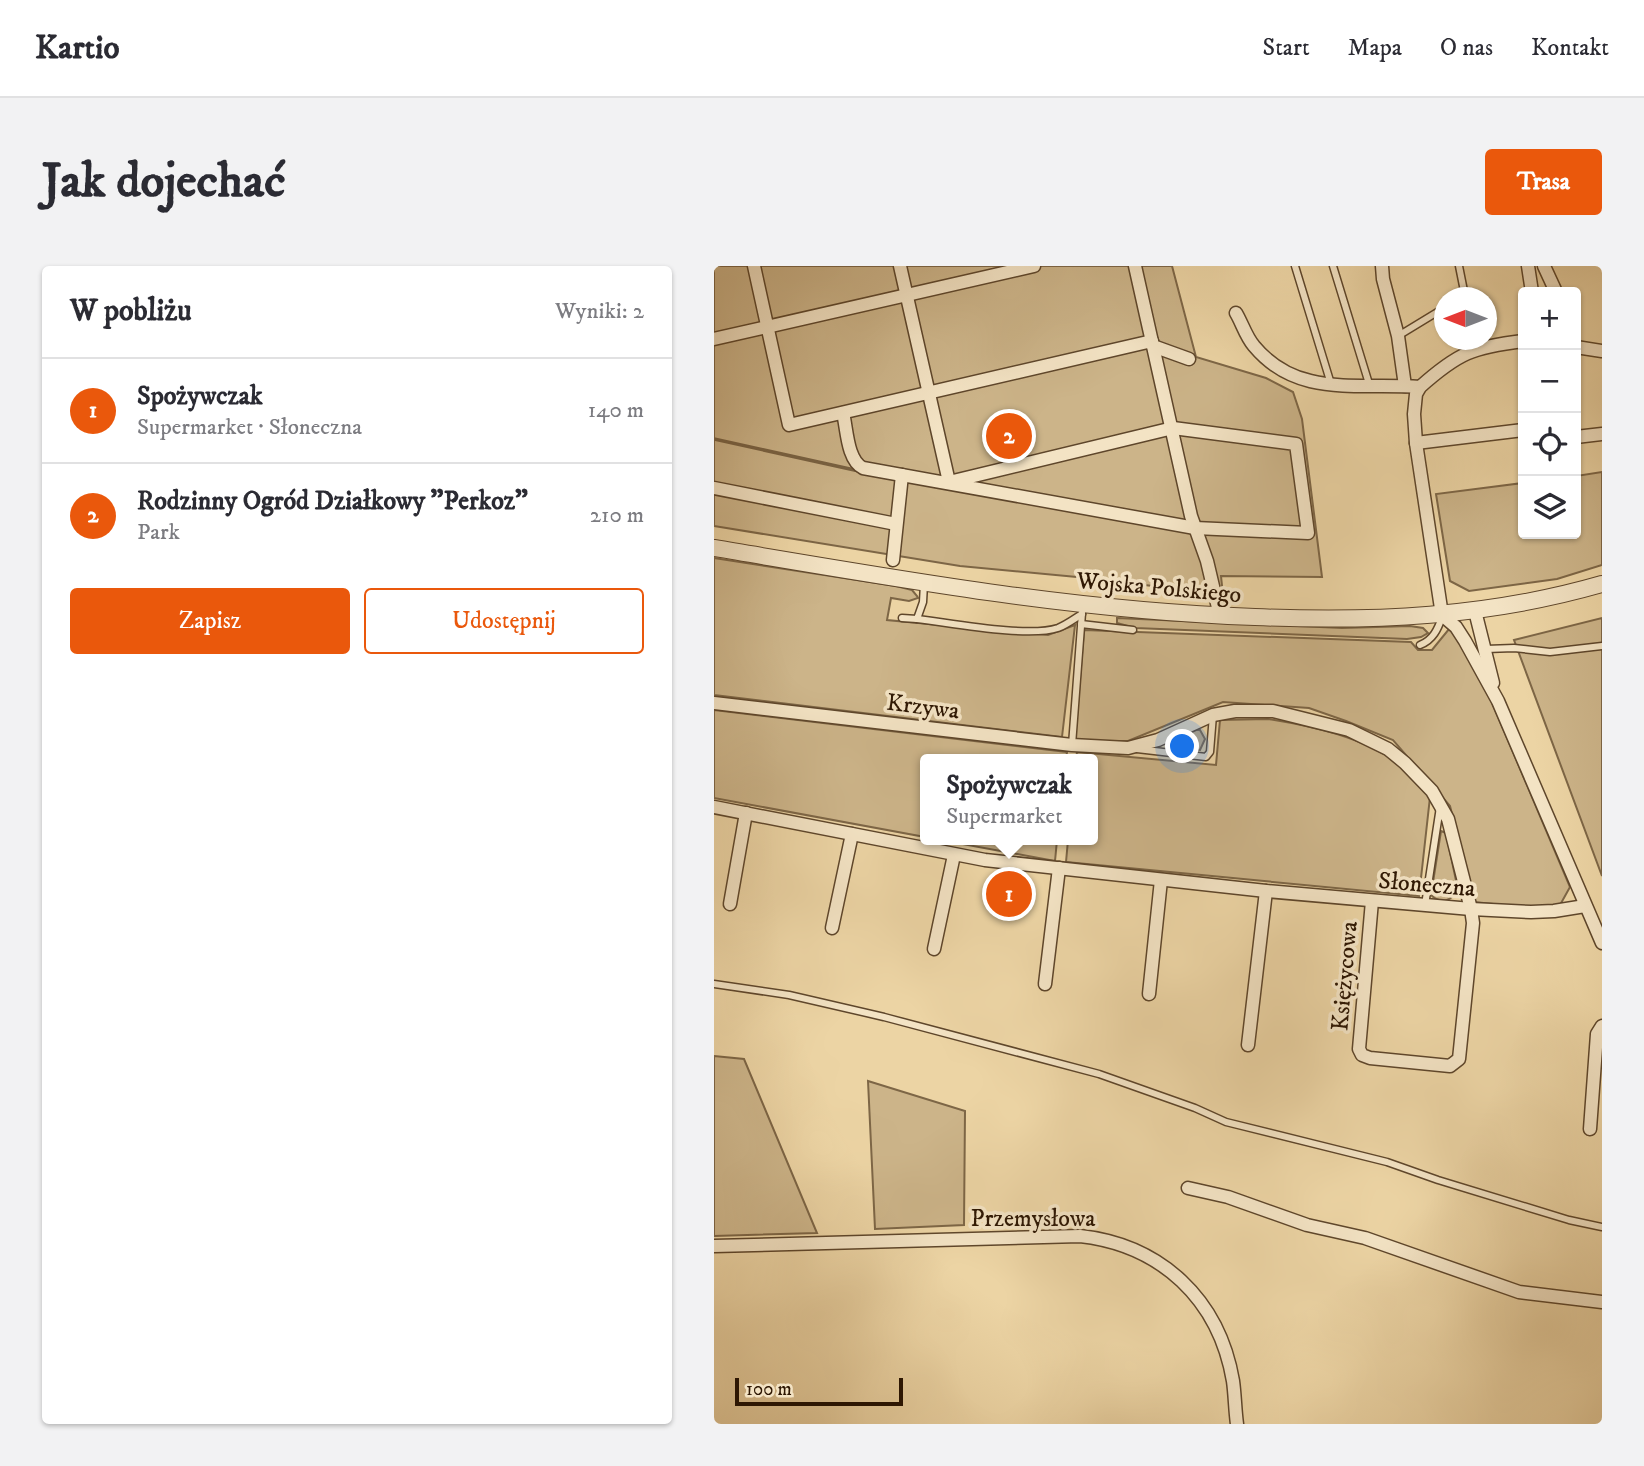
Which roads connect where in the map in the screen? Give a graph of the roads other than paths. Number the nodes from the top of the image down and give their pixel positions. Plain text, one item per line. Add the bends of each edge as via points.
1 (754, 266) edge
2 (900, 266) edge
3 (1034, 266) edge
4 (1135, 266) edge
5 (1295, 266) edge
6 (1333, 266) edge
7 (1382, 266) edge
8 (1459, 266) edge
9 (1528, 266) edge
10 (1544, 266) edge
11 (1463, 287) edge
12 (1531, 287) edge
13 (1554, 287) edge
14 (906, 296) junction
15 (1236, 313) dead end
16 (1434, 314) edge
17 (768, 327) junction
18 (1398, 336) junction
19 (714, 339) edge
20 (1518, 342) edge
21 (1153, 343) junction
22 (1581, 348) edge
23 (1602, 351) edge
24 (1189, 359) dead end
25 (1331, 384) junction
26 (1405, 386) junction
27 (1370, 387) junction
28 (1420, 387) junction
29 (929, 392) junction
30 (843, 413) junction
31 (1173, 428) junction
32 (1518, 431) edge
33 (1602, 433) edge
34 (1581, 436) edge
35 (1416, 443) junction
36 (902, 475) junction
37 (949, 482) junction
38 (714, 488) edge
39 (896, 524) junction
40 (1195, 528) junction
41 (714, 548) edge
42 (893, 560) dead end
43 (924, 584) junction
44 (1602, 584) edge
45 (1082, 609) junction
46 (1475, 611) junction
47 (1442, 615) junction
48 (1220, 616) junction
49 (902, 618) dead end
50 (917, 619) junction
51 (1081, 624) junction
52 (1133, 631) dead end
53 (1420, 645) dead end
54 (1602, 646) edge
55 (1485, 649) junction
56 (1497, 701) junction
57 (714, 703) edge
58 (1213, 715) junction
59 (1072, 745) junction
60 (1128, 748) junction
61 (1440, 802) junction
62 (714, 807) edge
63 (746, 813) junction
64 (852, 834) junction
65 (954, 855) junction
66 (1059, 869) junction
67 (1161, 880) junction
68 (1266, 891) junction
69 (1372, 901) junction
70 (730, 904) dead end
71 (1425, 905) junction
72 (1585, 906) junction
73 (1471, 909) junction
74 (832, 928) dead end
75 (1602, 943) edge
76 (934, 949) dead end
77 (714, 984) edge
78 (1045, 984) dead end
79 (1149, 995) dead end
80 (1602, 1026) edge
81 (1248, 1045) dead end
82 (1590, 1129) dead end
83 (1188, 1188) dead end
84 (1602, 1227) edge
85 (714, 1246) edge
86 (1602, 1302) edge
87 (1237, 1424) edge

1 - 17 street
2 - 14 street
3 - 14 street
4 - 21 street
5 - 25 lane
6 - 27 lane
7 - 18 street
8 - 11 lane
9 - 12 street
10 - 13 street
14 - 17 street
14 - 29 street
15 - 25 street via 1253,345 1283,372 1316,384
16 - 18 lane
17 - 19 street
17 - 30 street via 789,425
18 - 26 street
20 - 28 street via 1460,355
21 - 24 street
21 - 29 street
21 - 31 street
22 - 23 street
25 - 27 street
26 - 27 street
26 - 28 street
28 - 35 street via 1414,414
29 - 30 street
29 - 37 street
30 - 36 street via 858,465
31 - 37 street
31 - 40 street
31 - 40 street via 1296,444 1308,533
32 - 35 street
33 - 34 street
35 - 47 street
36 - 37 street
36 - 39 street
37 - 40 street
38 - 39 street
39 - 42 street
40 - 48 street
41 - 43 street, Wojska Polskiego
43 - 45 street, Wojska Polskiego
43 - 50 lane
44 - 46 street, Wojska Polskiego
45 - 48 street, Wojska Polskiego
45 - 50 lane via 1051,629 1012,631
45 - 51 lane
46 - 47 street, Wojska Polskiego
46 - 55 street
47 - 48 street, Wojska Polskiego via 1314,620
47 - 53 lane via 1437,630
47 - 56 street via 1465,641
49 - 50 lane
51 - 52 lane
51 - 59 lane
54 - 55 lane via 1550,652
55 - 56 street
56 - 72 street
57 - 59 street, Krzywa
58 - 60 street, Krzywa
58 - 60 lane, Krzywa via 1206,757
58 - 61 street, Krzywa via 1235,710 1273,711 1349,730 1388,749
59 - 60 street, Krzywa
61 - 71 lane
61 - 73 street, Krzywa via 1455,840
62 - 63 street, Słoneczna
63 - 64 street, Słoneczna
63 - 70 street
64 - 65 street, Słoneczna
64 - 74 street
65 - 66 street, Słoneczna
65 - 76 street
66 - 67 street, Słoneczna
66 - 78 street
67 - 68 street, Słoneczna
67 - 79 street
68 - 69 street, Słoneczna
68 - 81 street
69 - 71 street, Słoneczna
69 - 73 street, Księżycowa via 1359,1049 1370,1058 1450,1066 1459,1059
71 - 73 street, Słoneczna
72 - 73 street, Słoneczna via 1531,912
72 - 75 street
77 - 84 lane via 873,1014 1078,1069 1226,1122 1387,1162
80 - 82 street via 1597,1034
83 - 86 street via 1366,1238 1519,1292
85 - 87 street, Przemysłowa via 1080,1236 1121,1243 1173,1273 1212,1318 1233,1380

